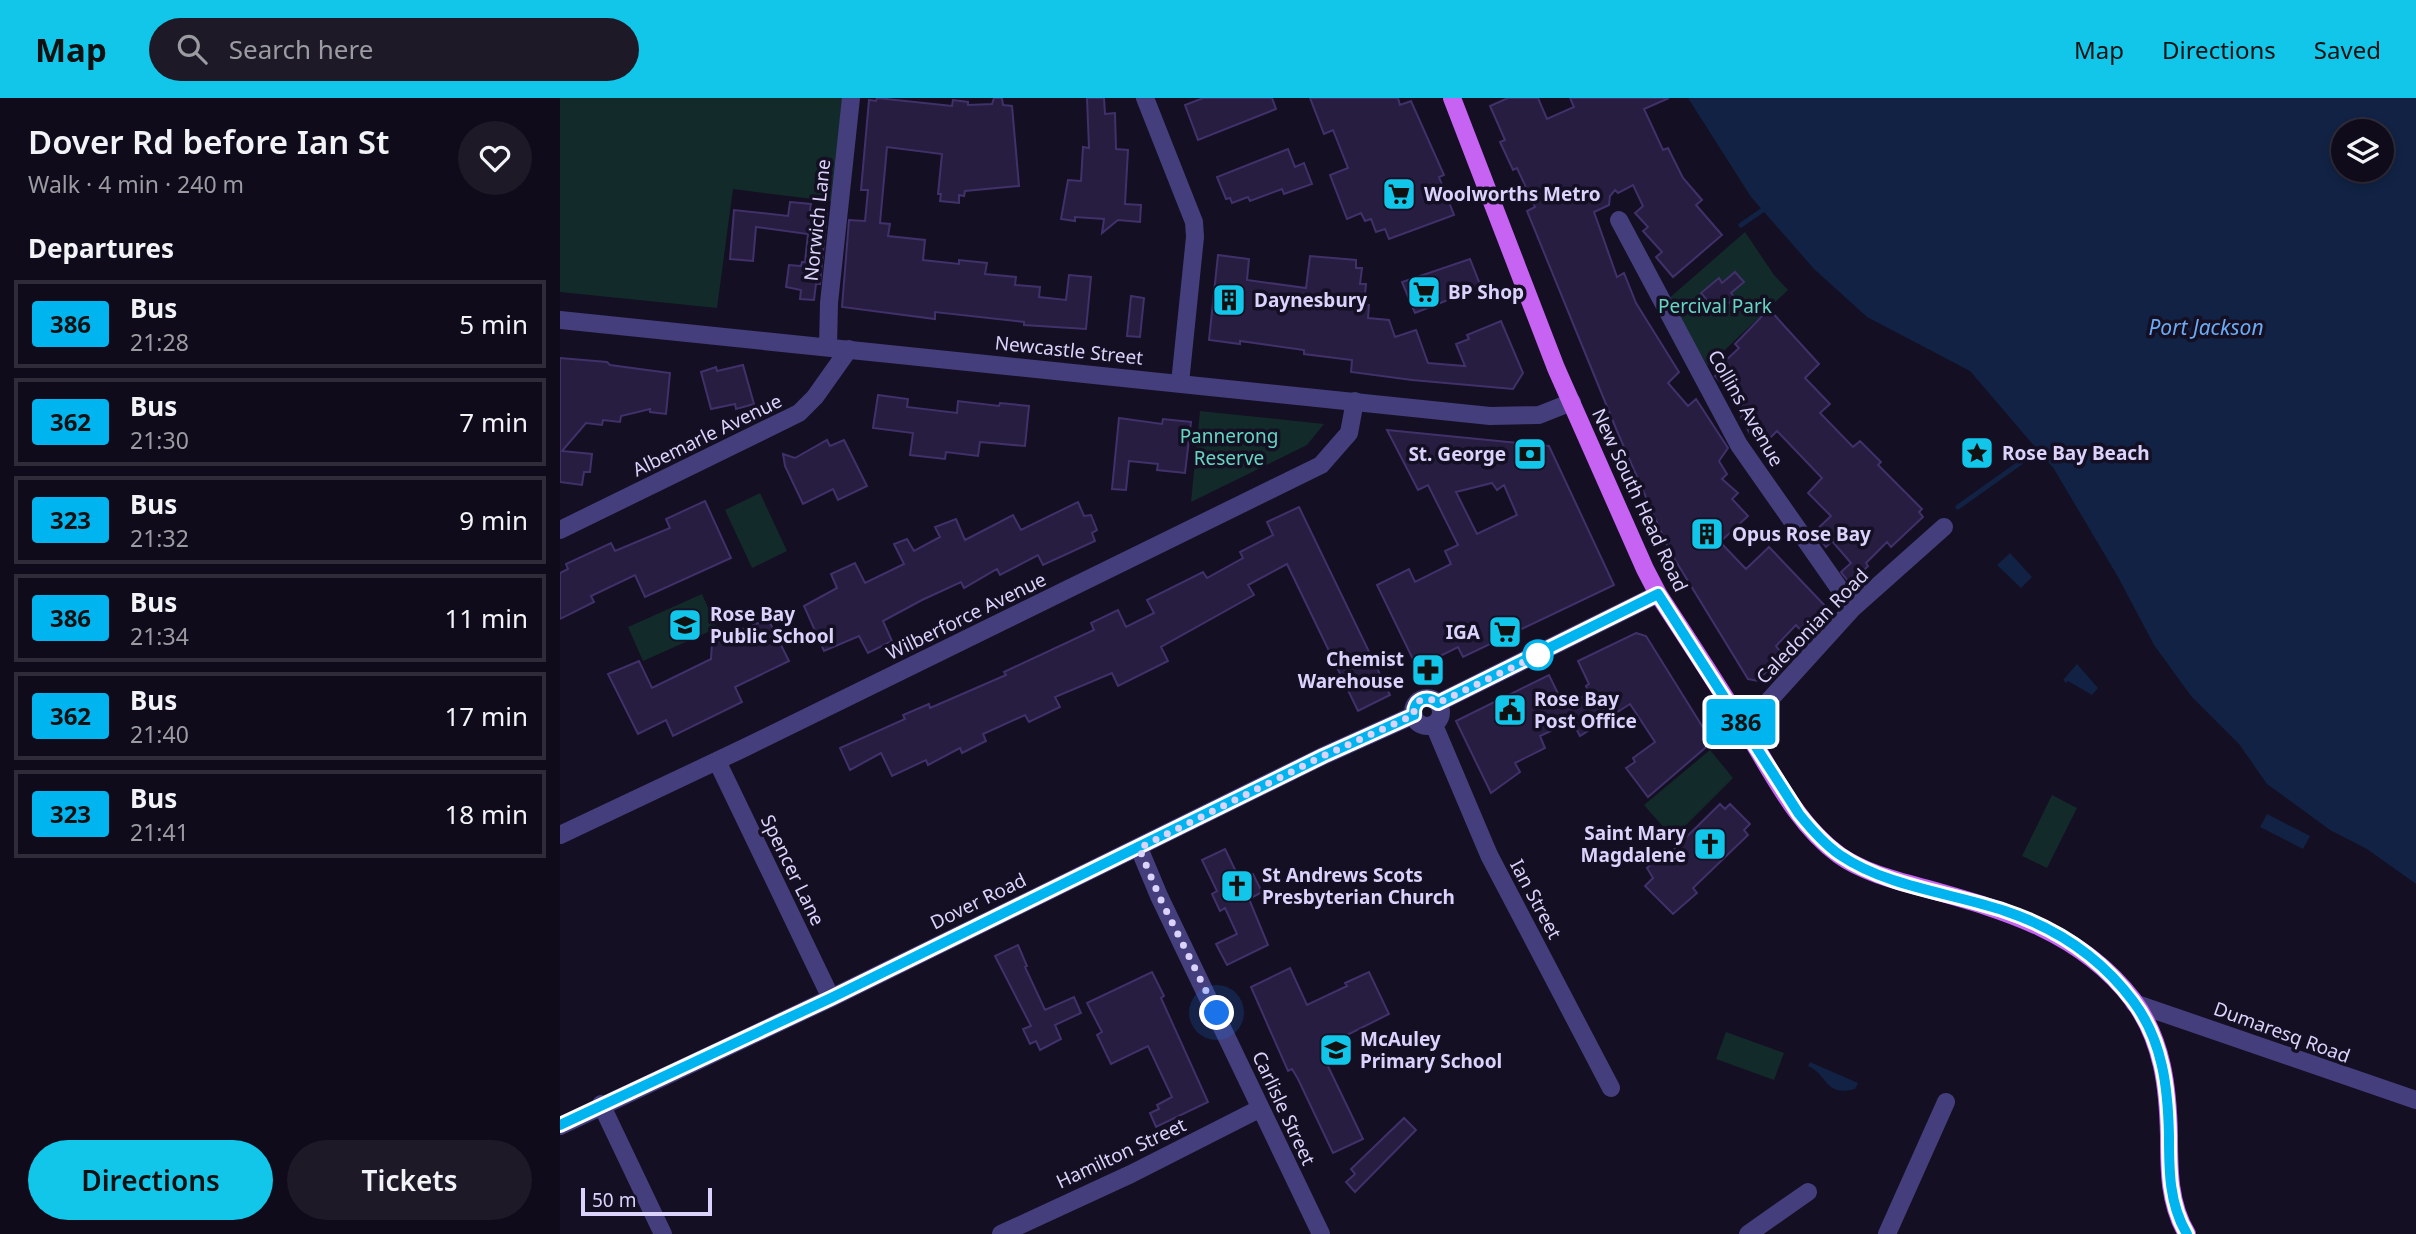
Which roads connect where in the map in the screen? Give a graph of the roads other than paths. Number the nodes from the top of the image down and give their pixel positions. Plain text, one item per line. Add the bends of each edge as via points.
1 (851, 98) edge
2 (1145, 98) edge
3 (1452, 98) edge
4 (1619, 220) dead end
5 (560, 320) edge
6 (828, 347) junction
7 (849, 349) junction
8 (1180, 383) junction
9 (1355, 401) junction
10 (1572, 402) junction
11 (1944, 527) dead end
12 (560, 530) edge
13 (1658, 594) junction
14 (1853, 608) junction
15 (1438, 703) junction
16 (1414, 715) junction
17 (1434, 725) junction
18 (1744, 728) junction
19 (717, 761) junction
20 (560, 835) edge
21 (1139, 848) junction
22 (831, 998) junction
23 (2134, 1003) junction
24 (1611, 1088) dead end
25 (2416, 1100) edge
26 (1946, 1102) dead end
27 (601, 1104) junction
28 (1259, 1109) junction
29 (560, 1125) edge
30 (1808, 1192) dead end
31 (663, 1234) edge
32 (1001, 1234) edge
33 (1321, 1234) edge
34 (1748, 1234) edge
35 (1887, 1234) edge
36 (2187, 1234) edge

1 - 6 street, Norwich Lane
2 - 8 street via 1194,222
3 - 10 main road, New South Head Road
4 - 14 street, Collins Avenue via 1739,445
5 - 6 street, Newcastle Street
6 - 7 street, Newcastle Street
7 - 8 street, Newcastle Street
7 - 12 street, Albemarle Avenue via 799,413
8 - 9 street, Newcastle Street
9 - 10 street, Newcastle Street via 1508,417 1539,415
9 - 19 street, Wilberforce Avenue via 1349,433 1321,465
10 - 13 main road, New South Head Road
11 - 14 street, Caledonian Road
13 - 15 street
13 - 18 main road, New South Head Road
14 - 18 street, Caledonian Road
15 - 16 street via 1422,699
15 - 17 street via 1441,712
16 - 17 street via 1422,725
16 - 21 street, Dover Road
17 - 24 street, Ian Street via 1489,855
18 - 23 main road, New South Head Road via 1799,814 1839,855 1864,869 2008,912 2052,931 2095,961
19 - 20 street, Wilberforce Avenue
19 - 22 street, Spencer Lane
21 - 22 street, Dover Road
21 - 28 street, Carlisle Street
22 - 27 street, Dover Road
23 - 25 street, Dumaresq Road
23 - 36 main road, New South Head Road via 2152,1034 2165,1074 2171,1189
26 - 35 street
27 - 29 street, Dover Road
27 - 31 street
28 - 32 street, Hamilton Street
28 - 33 street, Carlisle Street
30 - 34 street

